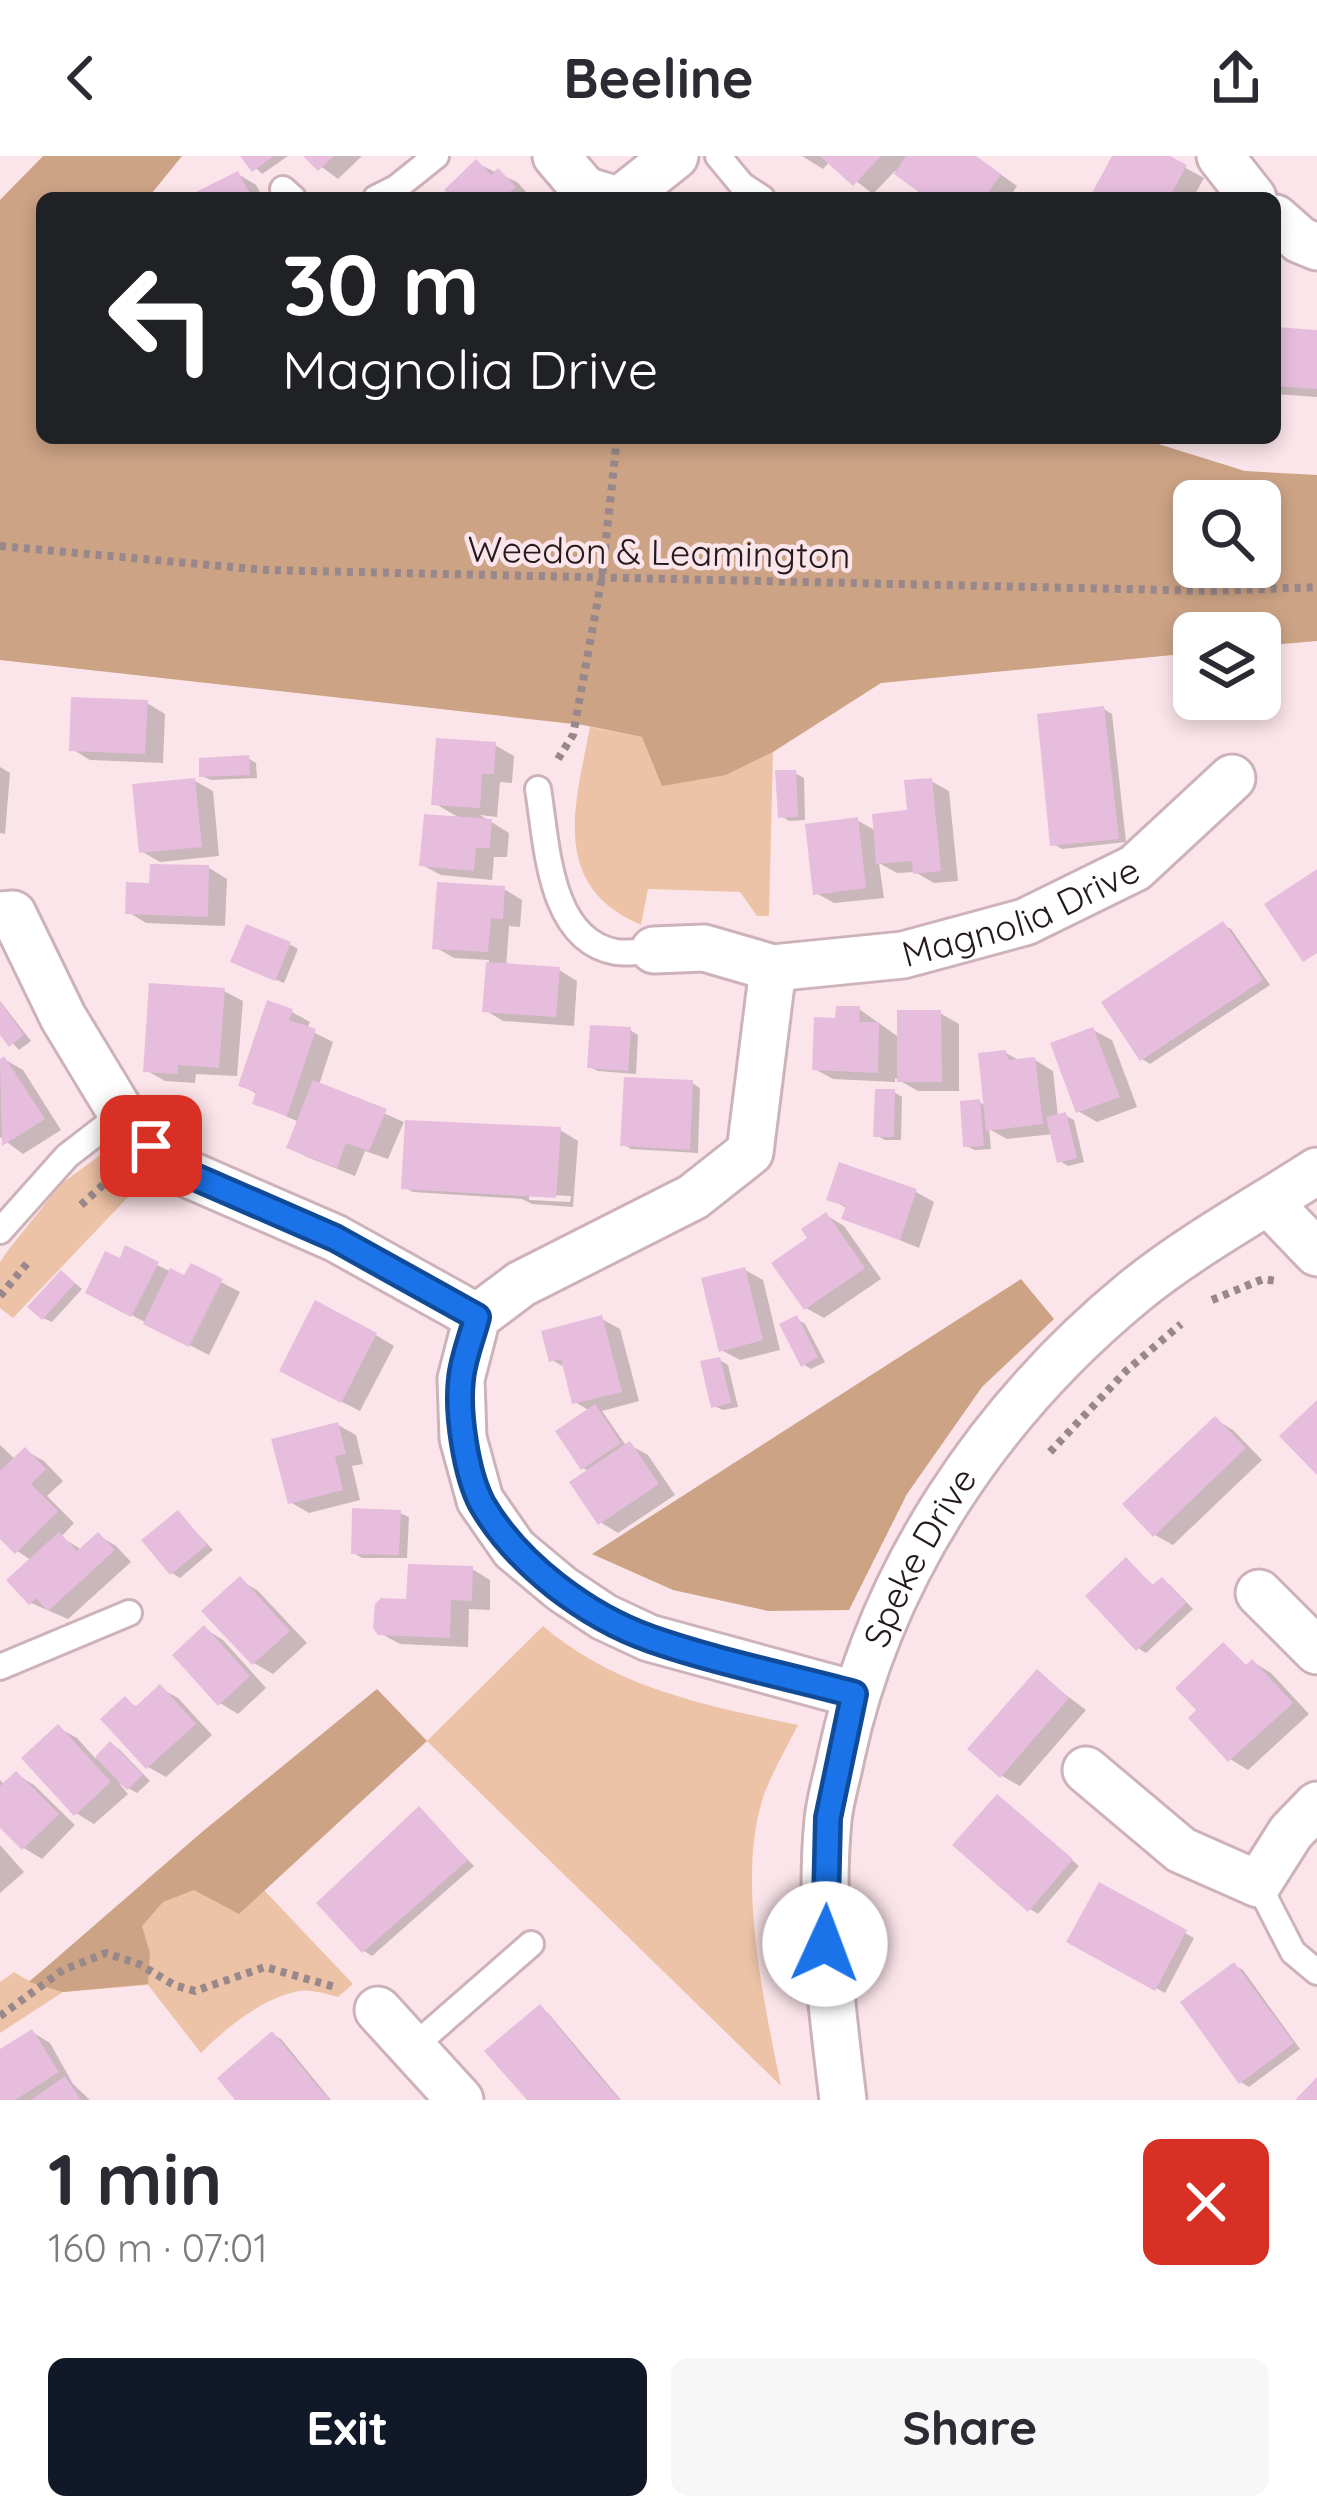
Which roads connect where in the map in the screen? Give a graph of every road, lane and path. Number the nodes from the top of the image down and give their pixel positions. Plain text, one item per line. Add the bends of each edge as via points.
1 (436, 156) edge
2 (556, 156) edge
3 (675, 156) edge
4 (718, 156) edge
5 (1220, 156) edge
6 (388, 192) edge
7 (592, 192) edge
8 (630, 192) edge
9 (753, 192) edge
10 (1248, 192) edge
11 (1281, 223) edge
12 (1317, 247) edge
13 (616, 444) edge
14 (0, 546) edge
15 (602, 578) junction
16 (1317, 587) edge
17 (1232, 778) dead end
18 (538, 789) joint
19 (0, 915) edge
20 (655, 950) joint
21 (772, 968) junction
22 (136, 1130) junction
23 (1317, 1171) edge
24 (1269, 1203) junction
25 (75, 1211) dead end
26 (0, 1231) edge
27 (44, 1244) dead end
28 (1304, 1268) edge
29 (0, 1296) edge
30 (1200, 1307) dead end
31 (477, 1317) junction
32 (1185, 1319) dead end
33 (1044, 1459) dead end
34 (1258, 1593) dead end
35 (129, 1613) dead end
36 (1317, 1651) edge
37 (0, 1666) edge
38 (854, 1694) junction
39 (1086, 1770) dead end
40 (1317, 1805) edge
41 (1258, 1884) junction
42 (531, 1944) dead end
43 (1317, 1972) edge
44 (378, 2010) joint
45 (0, 2016) edge
46 (412, 2048) junction
47 (460, 2100) edge
48 (843, 2100) edge

1 - 6 lane
2 - 7 street
3 - 8 street
4 - 9 lane
5 - 10 street
11 - 12 street
13 - 15 path
14 - 15 path, Weedon & Leamington via 265,570
15 - 16 path, Weedon & Leamington
15 - 18 path via 573,735
17 - 21 street, Magnolia Drive via 1135,868 1025,922 903,955
18 - 20 lane via 553,878 577,930 616,952
19 - 22 street via 13,914 63,1018
20 - 21 street, Magnolia Drive via 704,948
21 - 31 street via 750,1152 693,1197 521,1284
22 - 25 path
22 - 26 lane via 67,1156
22 - 31 street via 188,1174 335,1238
23 - 24 street, Speke Drive
24 - 28 street
24 - 38 street, Speke Drive via 1137,1289 1033,1385 959,1479 904,1575
27 - 29 path
28 - 30 path
31 - 38 street via 461,1378 463,1438 480,1501 514,1549 576,1599 649,1639
32 - 33 path
34 - 36 street
35 - 37 lane
38 - 48 street, Speke Drive via 828,1818 825,1944
39 - 41 street via 1180,1850
40 - 41 street
41 - 43 lane via 1293,1952
42 - 46 lane
44 - 45 path via 356,1993 265,1967 195,1991 106,1953 63,1970
44 - 46 street
46 - 47 street

